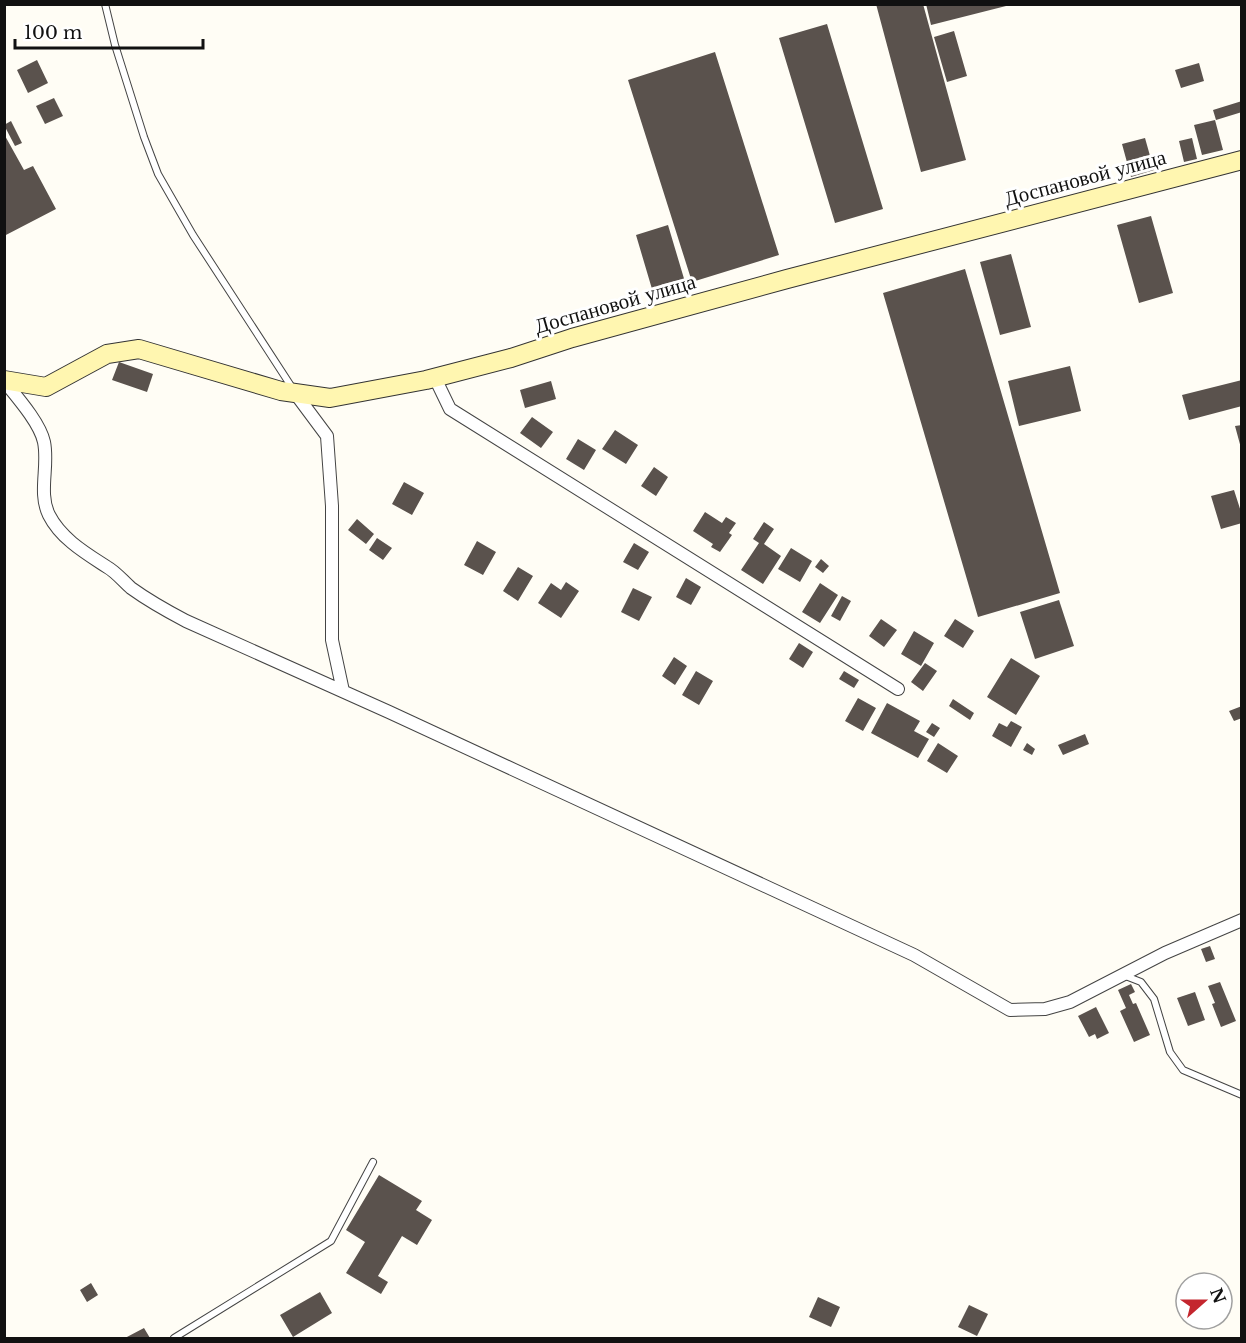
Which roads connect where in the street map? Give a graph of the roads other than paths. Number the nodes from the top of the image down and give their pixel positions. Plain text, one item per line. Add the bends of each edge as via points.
1 (105, 4) edge
2 (1242, 160) edge
3 (435, 378) junction
4 (4, 381) edge
5 (295, 393) junction
6 (898, 689) dead end
7 (343, 691) junction
8 (1242, 920) edge
9 (1123, 975) junction
10 (1242, 1095) edge
11 (373, 1162) dead end
12 (174, 1338) edge

1 - 5 lane via 158,174 193,236
2 - 3 street, Доспановой улица via 787,279
3 - 5 street, Доспановой улица via 330,398
3 - 6 street via 450,410
4 - 5 street, Доспановой улица via 46,387 107,354 139,349
4 - 7 street via 44,442 45,503 49,515 75,544 154,604
5 - 7 street via 327,436 332,506 332,640
7 - 9 street via 914,956 1010,1010 1045,1009 1070,1002
8 - 9 street
9 - 10 lane via 1141,982 1154,999 1170,1052 1183,1070
11 - 12 lane via 331,1241

